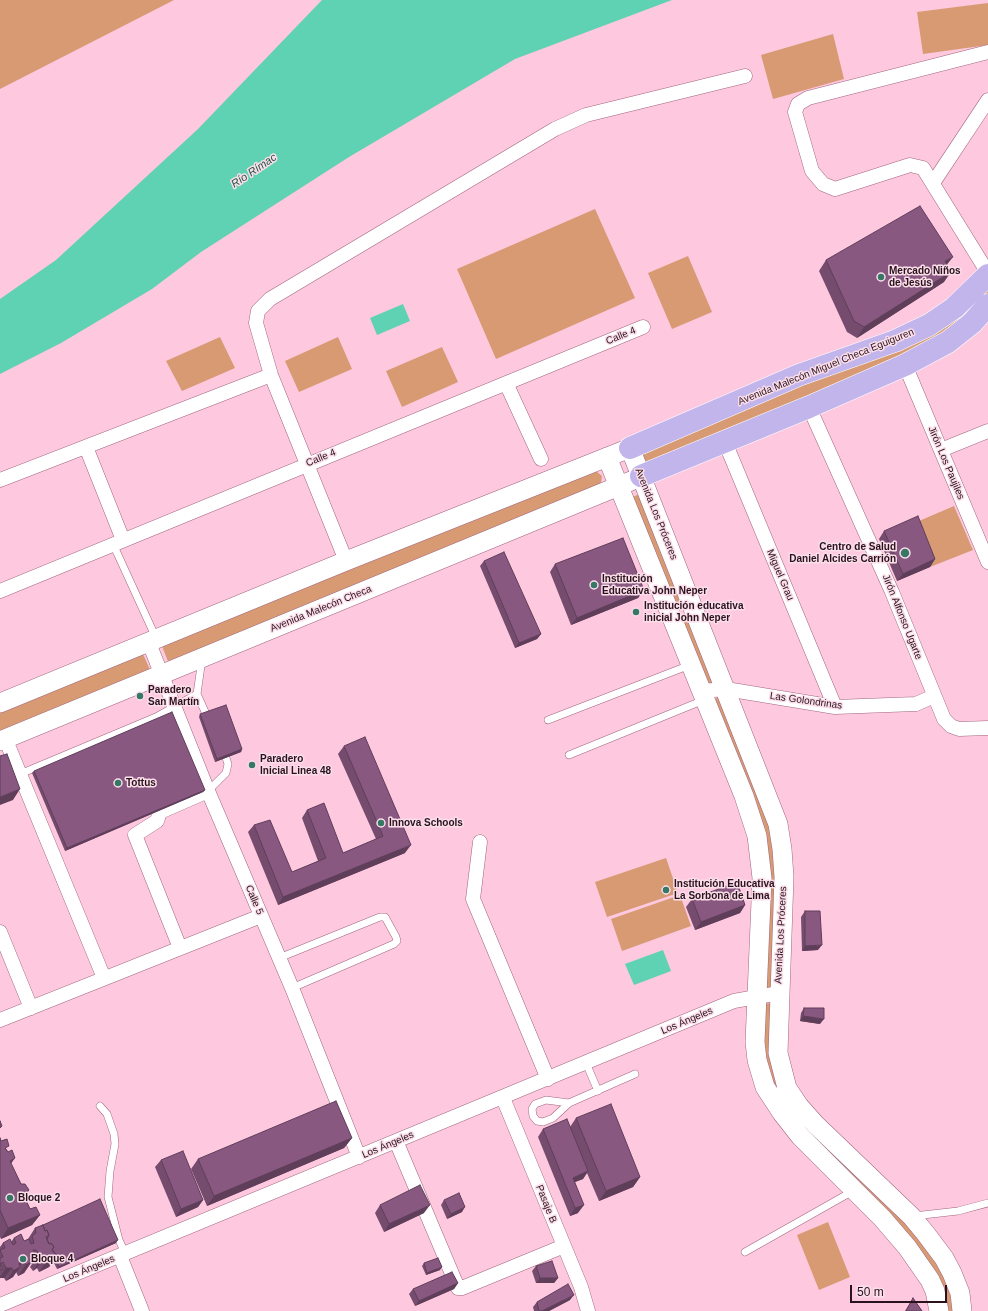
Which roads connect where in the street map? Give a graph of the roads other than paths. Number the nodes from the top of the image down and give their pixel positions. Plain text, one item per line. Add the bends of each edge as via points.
1 (988, 52) edge
2 (744, 76) dead end
3 (988, 100) edge
4 (933, 183) junction
5 (988, 274) edge
6 (988, 305) edge
7 (643, 327) dead end
8 (905, 365) junction
9 (271, 375) junction
10 (506, 383) junction
11 (810, 407) junction
12 (988, 431) edge
13 (725, 442) junction
14 (86, 447) junction
15 (630, 448) junction
16 (941, 450) junction
17 (606, 457) junction
18 (541, 459) dead end
19 (308, 464) junction
20 (641, 476) junction
21 (0, 480) edge
22 (619, 486) junction
23 (982, 531) edge
24 (118, 542) junction
25 (346, 561) junction
26 (988, 562) edge
27 (0, 591) edge
28 (693, 606) junction
29 (670, 615) junction
30 (153, 641) junction
31 (203, 657) junction
32 (691, 665) junction
33 (162, 674) junction
34 (726, 688) junction
35 (197, 694) junction
36 (703, 695) junction
37 (934, 696) junction
38 (0, 703) edge
39 (176, 706) junction
40 (836, 707) junction
41 (206, 714) edge
42 (548, 720) dead end
43 (988, 728) edge
44 (3, 739) edge
45 (569, 755) dead end
46 (226, 758) edge
47 (20, 774) junction
48 (208, 791) junction
49 (480, 842) dead end
50 (261, 916) junction
51 (0, 932) edge
52 (180, 948) junction
53 (279, 958) junction
54 (104, 978) junction
55 (292, 988) junction
56 (779, 993) junction
57 (755, 997) junction
58 (31, 1008) junction
59 (0, 1020) edge
60 (586, 1063) junction
61 (635, 1074) dead end
62 (548, 1079) junction
63 (598, 1091) junction
64 (502, 1098) junction
65 (569, 1103) junction
66 (100, 1106) dead end
67 (396, 1141) junction
68 (359, 1157) junction
69 (855, 1190) junction
70 (988, 1203) edge
71 (912, 1217) junction
72 (564, 1246) junction
73 (745, 1252) dead end
74 (123, 1254) junction
75 (0, 1305) edge
76 (142, 1311) edge
77 (588, 1311) edge
78 (939, 1311) edge
79 (962, 1311) edge

1 - 4 street via 808,98 798,104 795,112 812,171 822,184 835,189 910,165 923,168
2 - 9 street via 586,115 555,128 270,299 258,311 256,323
3 - 4 street
4 - 5 street
5 - 15 main road, Avenida Malecón Miguel Checa Eguiguren via 954,308 929,325 895,341 799,375
6 - 8 main road via 972,323 948,342
7 - 10 street, Calle 4
8 - 11 main road
8 - 16 street, Jirón Los Paujiles
9 - 14 street
9 - 19 street
10 - 18 street
10 - 19 street, Calle 4
11 - 13 main road
11 - 37 street, Jirón Alfonso Ugarte via 892,592
12 - 16 street
13 - 20 main road
13 - 40 street, Miguel Grau
14 - 21 street
14 - 24 street
15 - 17 main road
15 - 20 main road, Avenida Los Próceres
16 - 23 street, Jirón Los Paujiles
17 - 22 main road
17 - 25 main road
19 - 24 street, Calle 4
19 - 25 street
20 - 22 main road, Avenida Malecón Checa
20 - 28 main road, Avenida Los Próceres
22 - 29 main road
22 - 31 main road, Avenida Malecón Checa
23 - 26 street, Jirón Los Paujiles
24 - 27 street, Calle 4
24 - 30 lane
25 - 30 main road
28 - 29 main road
28 - 34 main road, Avenida Los Próceres
29 - 32 main road
30 - 33 street, Calle 5
30 - 38 main road
31 - 33 main road, Avenida Malecón Checa
31 - 35 lane
32 - 36 main road
32 - 42 lane
33 - 39 street, Calle 5
33 - 44 main road, Avenida Malecón Checa
34 - 36 street, Las Golondrinas
34 - 40 street, Las Golondrinas
34 - 56 main road, Avenida Los Próceres via 778,824 784,878
35 - 39 lane
35 - 41 lane
36 - 45 lane
36 - 57 main road via 744,796 757,836 762,878
37 - 40 street, Las Golondrinas via 916,704
37 - 43 street, Jirón Alfonso Ugarte via 950,726 959,729
39 - 47 lane via 156,717
39 - 48 street, Calle 5
44 - 47 street
46 - 48 lane via 226,774
47 - 54 street
48 - 50 street, Calle 5
48 - 52 street via 160,812 157,821 135,834
49 - 62 street via 473,899
50 - 52 street
50 - 53 street, Calle 5
51 - 58 street
52 - 54 street
53 - 55 street, Calle 5
53 - 55 lane via 385,916 396,938 394,944
54 - 58 street
55 - 68 street, Calle 5
56 - 57 street, Los Ángeles
56 - 71 main road, Avenida Los Próceres via 778,1053 789,1092 815,1124
57 - 60 street, Los Ángeles via 734,1001
57 - 69 main road via 755,1042 765,1087 800,1136
58 - 59 street
60 - 62 street, Los Ángeles
60 - 63 lane
61 - 63 lane
62 - 64 street, Los Ángeles
63 - 65 lane
64 - 67 street, Los Ángeles
64 - 72 street, Pasaje B
65 - 65 lane via 553,1118 543,1122 537,1121 533,1116 532,1109 535,1104 546,1100
66 - 74 lane via 107,1114 114,1134 108,1197
67 - 68 street, Los Ángeles
67 - 72 street via 458,1288
68 - 74 street, Los Ángeles
69 - 73 lane
69 - 78 main road via 923,1268 935,1291
70 - 71 lane via 958,1211
71 - 79 main road, Avenida Los Próceres via 944,1258 960,1293
72 - 77 street, Pasaje B
74 - 75 street, Los Ángeles
74 - 76 street

